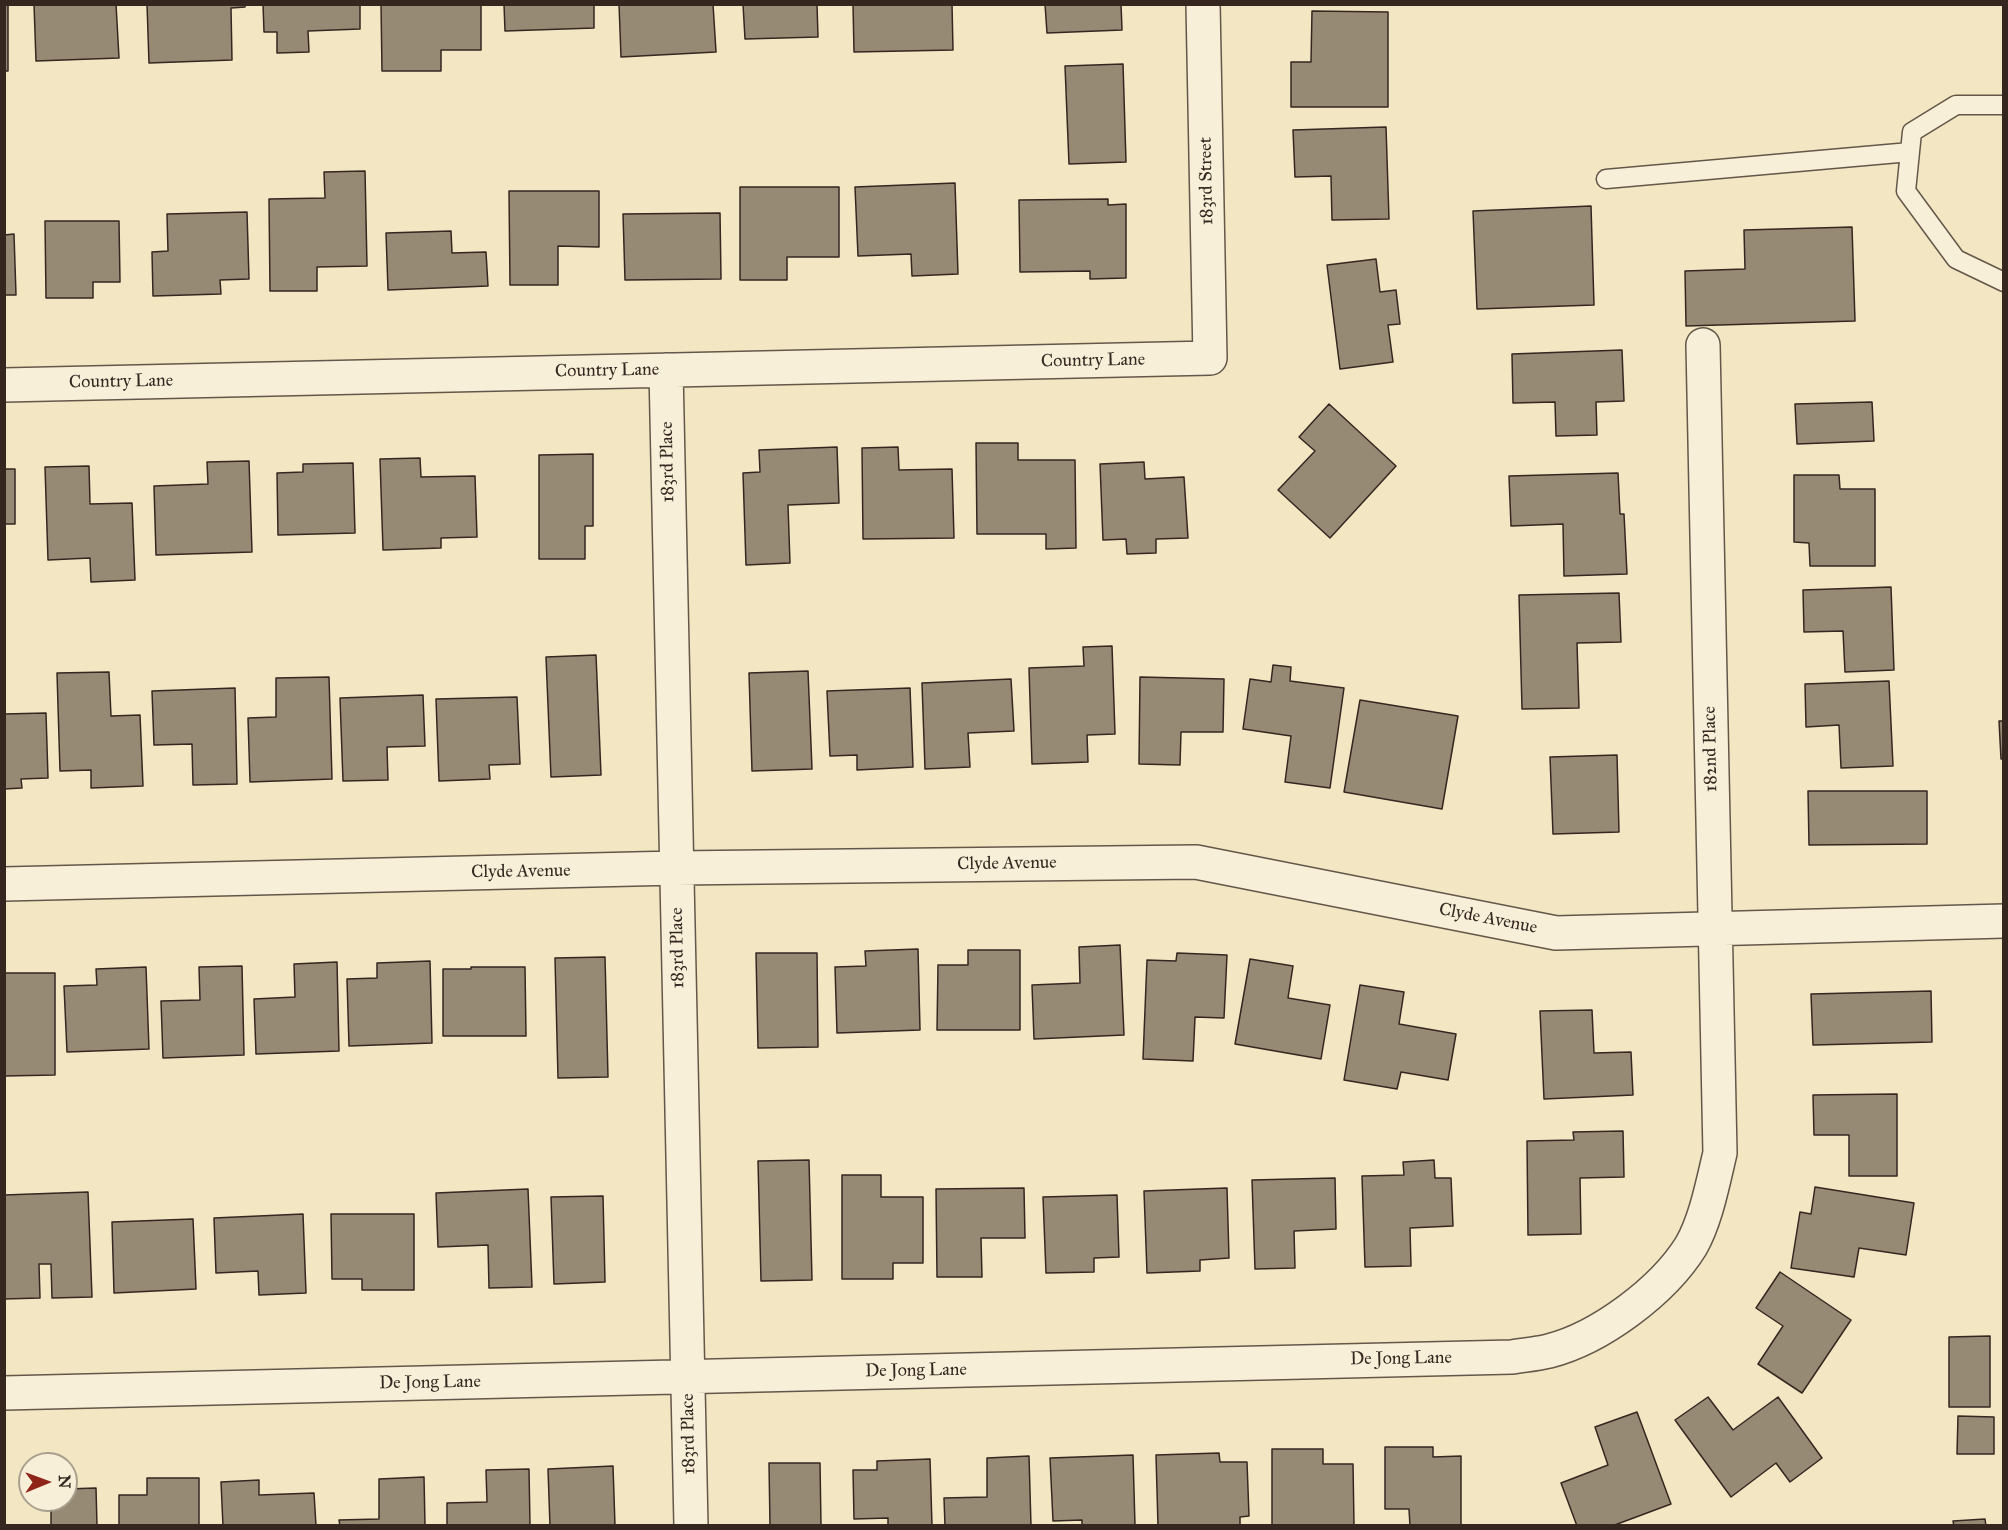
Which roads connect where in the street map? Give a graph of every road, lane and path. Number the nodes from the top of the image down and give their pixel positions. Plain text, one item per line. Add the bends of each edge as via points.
1 (1203, 4) edge
2 (2004, 105) edge
3 (1910, 152) junction
4 (1606, 179) dead end
5 (2004, 282) edge
6 (1703, 345) dead end
7 (1210, 358) joint
8 (666, 370) junction
9 (4, 385) edge
10 (676, 868) junction
11 (4, 884) edge
12 (2004, 921) edge
13 (1715, 928) junction
14 (1720, 1153) joint
15 (687, 1377) junction
16 (4, 1394) edge
17 (691, 1526) edge

1 - 7 street, 183rd Street
2 - 3 lane via 1956,105 1912,132
3 - 4 lane
3 - 5 lane via 1906,191 1956,259
6 - 13 street, 182nd Place
7 - 8 street, Country Lane
8 - 9 street, Country Lane
8 - 10 street, 183rd Place
10 - 11 street, Clyde Avenue
10 - 13 street, Clyde Avenue via 1196,862 1556,933
10 - 15 street, 183rd Place
12 - 13 street, Clyde Avenue
13 - 14 street, 182nd Place
14 - 15 street, De Jong Lane via 1708,1202 1691,1245 1661,1283 1626,1313 1585,1338 1549,1351 1512,1357
15 - 16 street, De Jong Lane
15 - 17 street, 183rd Place

